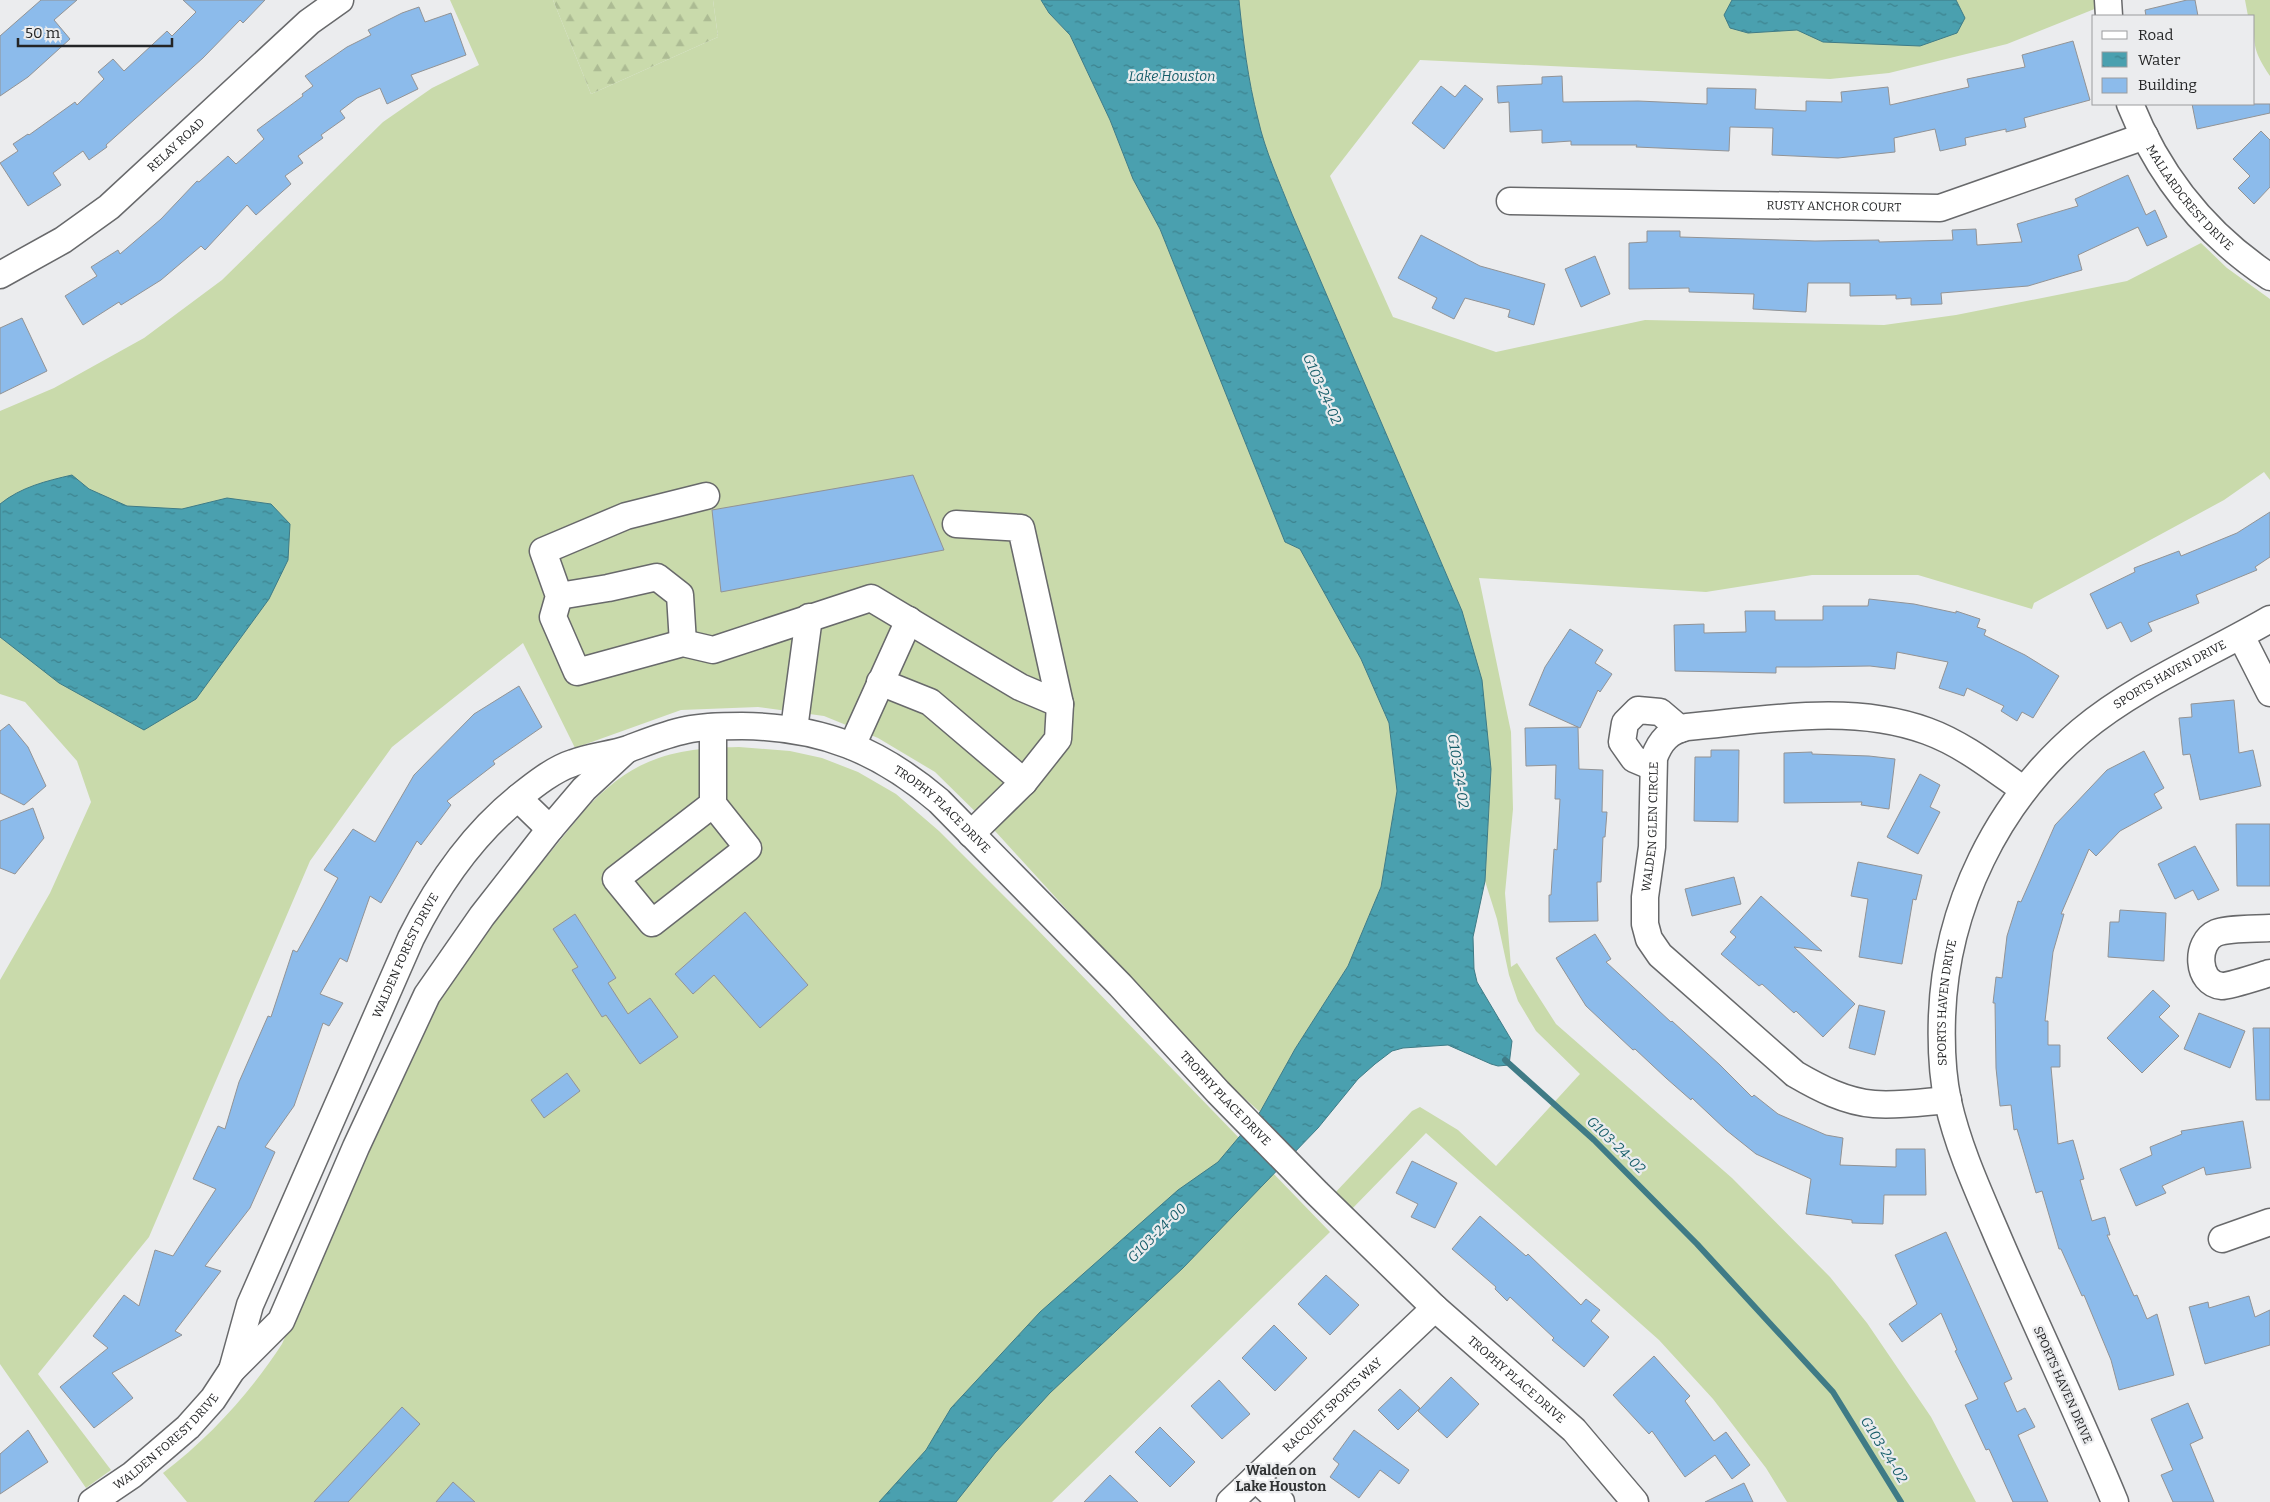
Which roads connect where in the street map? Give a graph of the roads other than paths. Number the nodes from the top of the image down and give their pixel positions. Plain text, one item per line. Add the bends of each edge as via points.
1 (340, 0) edge
2 (2108, 0) edge
3 (2109, 15) edge
4 (2130, 105) edge
5 (2145, 136) junction
6 (1510, 201) dead end
7 (0, 275) edge
8 (2270, 277) edge
9 (706, 496) dead end
10 (956, 524) dead end
11 (559, 596) junction
12 (809, 617) junction
13 (2270, 619) edge
14 (909, 620) junction
15 (2241, 636) junction
16 (683, 643) junction
17 (880, 682) junction
18 (2270, 693) edge
19 (1060, 704) junction
20 (713, 727) junction
21 (794, 729) junction
22 (1680, 729) junction
23 (852, 746) junction
24 (626, 750) junction
25 (1653, 768) junction
26 (1024, 782) junction
27 (2024, 790) junction
28 (518, 798) junction
29 (713, 804) junction
30 (550, 830) junction
31 (971, 834) junction
32 (2270, 928) edge
33 (2270, 973) edge
34 (1948, 1100) junction
35 (325, 1133) junction
36 (356, 1147) junction
37 (2270, 1222) edge
38 (2222, 1238) dead end
39 (1435, 1308) junction
40 (232, 1370) junction
41 (1255, 1478) junction
42 (92, 1502) edge
43 (1230, 1502) edge
44 (1281, 1502) edge
45 (1635, 1502) edge
46 (2116, 1502) edge

1 - 7 street, RELAY ROAD via 309,22 109,207 63,240
2 - 3 street
4 - 5 street, MALLARDCREST DRIVE
5 - 6 street, RUSTY ANCHOR COURT via 1940,208
5 - 8 street, MALLARDCREST DRIVE via 2170,182 2191,208
9 - 11 street via 626,516 543,551
10 - 19 street via 1021,528
11 - 16 street via 657,576 680,595
11 - 16 street via 553,617 577,672
12 - 14 street via 871,598
12 - 16 street via 714,650
12 - 21 street
13 - 15 street, SPORTS HAVEN DRIVE
14 - 17 street
14 - 19 street via 1020,687
15 - 18 street
15 - 27 street, SPORTS HAVEN DRIVE via 2112,708 2081,731
17 - 23 street
17 - 26 street via 930,702
19 - 26 street via 1058,739
20 - 21 street, WALDEN FOREST DRIVE
20 - 24 street, WALDEN FOREST DRIVE via 687,729
20 - 29 street
21 - 23 street, TROPHY PLACE DRIVE
22 - 25 street, WALDEN GLEN CIRCLE via 1670,733 1658,747
22 - 25 street via 1660,712 1645,710 1638,710 1625,724 1622,742 1634,758
22 - 27 street via 1829,716 1895,722 1942,737
23 - 31 street, TROPHY PLACE DRIVE via 890,764 915,781
24 - 28 street, WALDEN FOREST DRIVE via 572,763
24 - 30 street, WALDEN FOREST DRIVE via 584,789
25 - 34 street, WALDEN GLEN CIRCLE via 1652,847 1645,924 1649,939 1660,955 1795,1074 1820,1089 1873,1104
26 - 31 street
27 - 34 street, SPORTS HAVEN DRIVE via 1972,880 1951,942 1941,1037
28 - 30 street
28 - 35 street, WALDEN FOREST DRIVE via 461,858 425,910
29 - 29 street via 616,879 652,923 748,848
30 - 36 street, WALDEN FOREST DRIVE via 482,916 427,995
31 - 39 street, TROPHY PLACE DRIVE via 1120,985 1218,1092
32 - 33 street via 2217,933 2206,940 2200,954 2202,968 2210,981 2222,986
34 - 46 street, SPORTS HAVEN DRIVE via 1972,1178
35 - 36 street
35 - 40 street, WALDEN FOREST DRIVE via 250,1305
36 - 40 street, WALDEN FOREST DRIVE via 281,1321
37 - 38 street
39 - 41 street, RACQUET SPORTS WAY
39 - 45 street, TROPHY PLACE DRIVE via 1574,1430
40 - 42 street, WALDEN FOREST DRIVE via 213,1399 188,1426 132,1475
41 - 43 street, RACQUET SPORTS WAY
41 - 44 street

